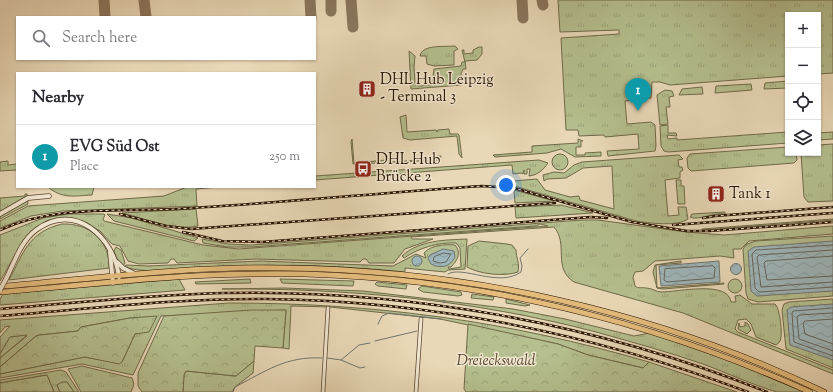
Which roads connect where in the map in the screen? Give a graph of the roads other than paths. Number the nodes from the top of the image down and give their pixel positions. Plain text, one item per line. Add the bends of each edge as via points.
1 (49, 196) dead end
2 (0, 214) edge
3 (110, 248) junction
4 (116, 262) junction
5 (135, 274) junction
6 (119, 275) junction
7 (112, 276) junction
8 (120, 282) junction
9 (113, 283) junction
10 (6, 286) dead end
11 (1, 291) edge
12 (556, 303) junction
13 (328, 308) dead end
14 (421, 319) dead end
15 (322, 392) edge
16 (416, 392) edge
17 (810, 392) edge
18 (824, 392) edge

1 - 2 street via 28,198
3 - 4 street
3 - 7 street
3 - 11 street, bridge via 103,237 88,226 70,220 44,225 29,237
4 - 5 street
4 - 6 street
5 - 6 main road
5 - 12 main road via 243,268 365,271 490,286
6 - 7 main road
6 - 8 street
7 - 9 street
7 - 10 main road
8 - 9 main road
8 - 12 main road via 252,274 366,277
9 - 11 main road
12 - 17 main road via 697,346
12 - 18 main road via 622,316 699,341 773,369
13 - 15 street
14 - 16 street

